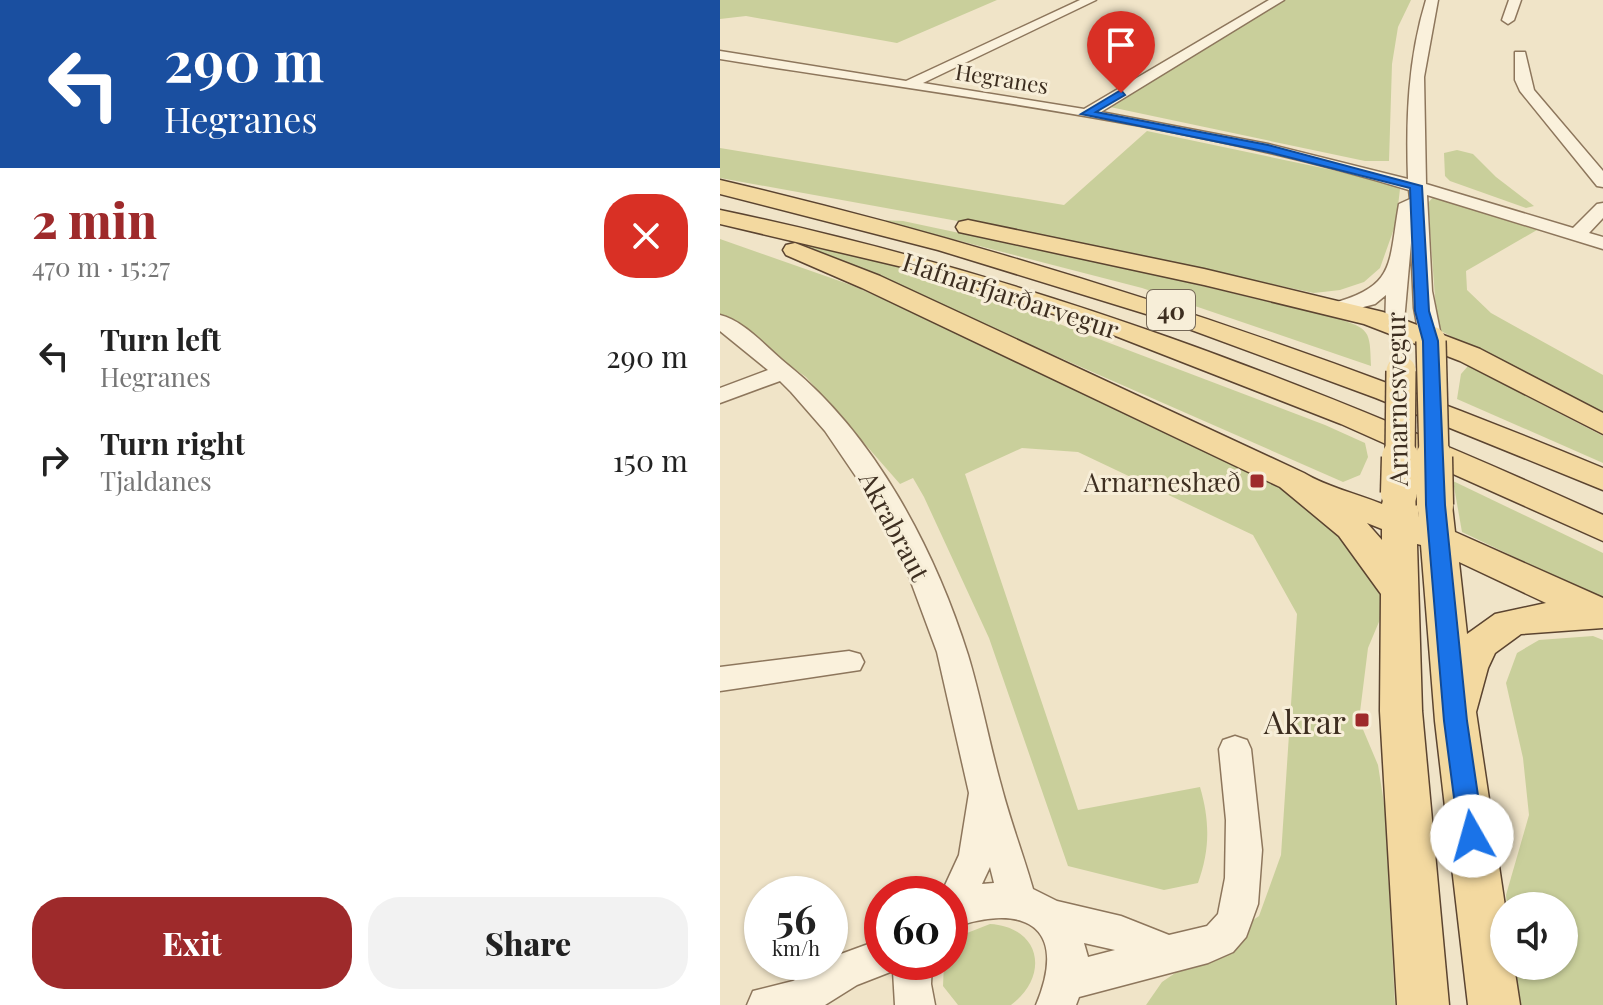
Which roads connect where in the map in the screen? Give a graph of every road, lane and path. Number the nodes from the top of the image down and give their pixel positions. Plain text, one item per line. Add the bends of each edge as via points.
1 (1090, 0) edge
2 (1278, 0) edge
3 (1432, 0) edge
4 (1515, 0) edge
5 (1508, 20) dead end
6 (720, 55) edge
7 (1520, 55) dead end
8 (908, 85) junction
9 (1086, 114) junction
10 (1603, 182) edge
11 (1416, 186) junction
12 (721, 203) edge
13 (1603, 208) edge
14 (1578, 234) junction
15 (1603, 243) edge
16 (1396, 276) junction
17 (1337, 308) junction
18 (720, 321) edge
19 (1396, 329) junction
20 (1431, 341) junction
21 (784, 372) junction
22 (720, 396) edge
23 (1603, 425) edge
24 (1292, 480) junction
25 (1603, 480) edge
26 (1398, 508) junction
27 (1437, 522) junction
28 (1603, 529) edge
29 (1398, 590) junction
30 (1603, 616) edge
31 (849, 662) dead end
32 (720, 679) edge
33 (1456, 721) junction
34 (1235, 749) dead end
35 (983, 784) junction
36 (967, 876) edge
37 (1017, 899) junction
38 (968, 903) edge
39 (1050, 917) junction
40 (1168, 953) junction
41 (864, 964) edge
42 (911, 980) edge
43 (1061, 993) edge
44 (797, 1003) edge
45 (915, 1005) edge
46 (1423, 1005) edge
47 (1494, 1005) edge

1 - 8 street
2 - 9 street
3 - 11 street via 1415,77
4 - 5 street
6 - 8 street, Hegranes
7 - 10 street via 1527,91
8 - 9 street, Hegranes
9 - 11 street, Hegranes via 1268,149
11 - 14 street, Hegranes
11 - 16 street, Arnarnesvegur
11 - 20 street, Arnarnesvegur via 1422,311
12 - 17 main road via 784,193 944,222
12 - 24 main road via 871,282
12 - 25 main road, Hafnarfjarðarvegur / 40 via 969,247 1337,370
12 - 28 main road, Hafnarfjarðarvegur / 40 via 1171,347 1339,413
13 - 14 street
14 - 15 street, Hegranes
16 - 17 street via 1368,300
16 - 19 street, Arnarnesvegur
17 - 19 main road
18 - 21 street, Akrabraut
19 - 20 main road
19 - 26 main road, Arnarnesvegur, bridge via 1401,371
20 - 23 main road via 1470,355
20 - 27 main road, Arnarnesvegur, bridge
21 - 22 street
21 - 35 street, Akrabraut via 847,440 914,555 952,651
24 - 26 main road
24 - 29 main road via 1341,514
26 - 27 main road
26 - 29 main road, Arnarnesvegur
27 - 30 main road
27 - 33 main road, Arnarnesvegur
29 - 46 main road, Arnarnesvegur via 1401,711
30 - 33 main road via 1544,617 1497,629 1472,657
31 - 32 street
33 - 47 main road, Arnarnesvegur
34 - 40 street via 1243,879 1238,916 1222,938
35 - 36 street, Akrabraut via 977,855
35 - 37 street, Akrabraut
37 - 38 street
37 - 39 street
39 - 40 street via 1121,934
39 - 43 street via 1068,957
40 - 43 street
41 - 44 street
42 - 45 street

